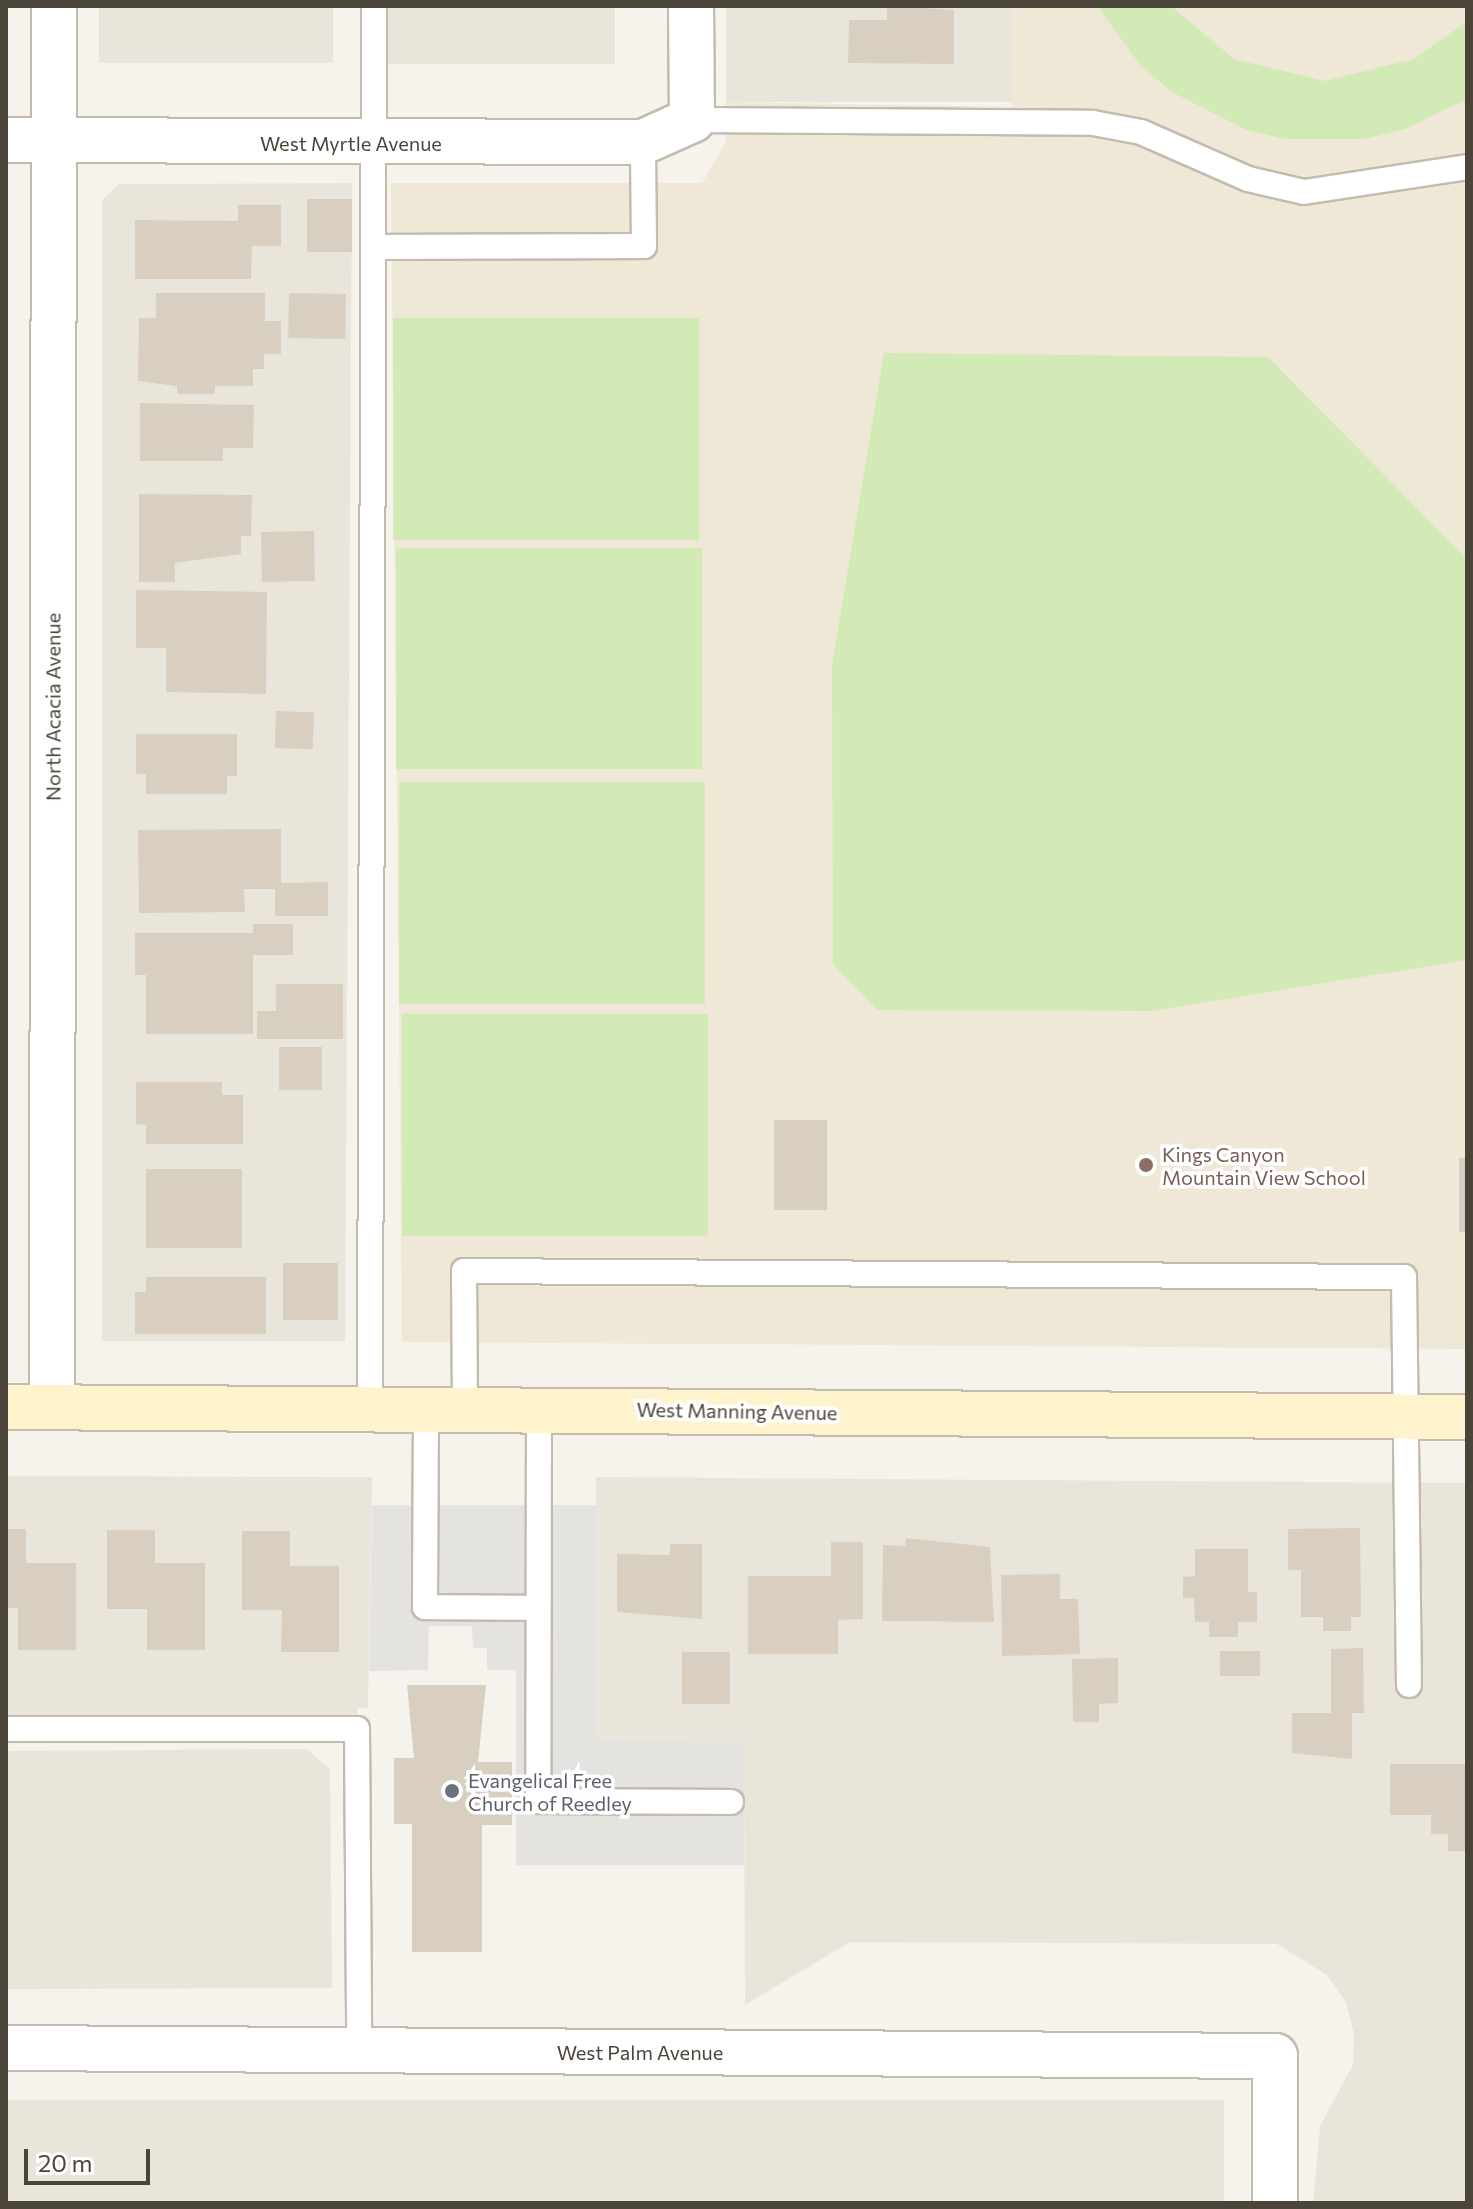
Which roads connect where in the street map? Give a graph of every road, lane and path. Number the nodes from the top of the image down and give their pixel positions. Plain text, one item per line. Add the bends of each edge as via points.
1 (54, 6) edge
2 (374, 6) edge
3 (691, 6) edge
4 (692, 120) junction
5 (6, 140) edge
6 (54, 142) junction
7 (643, 142) junction
8 (376, 143) junction
9 (1467, 167) edge
10 (374, 247) junction
11 (6, 1407) edge
12 (52, 1407) junction
13 (370, 1408) junction
14 (446, 1409) junction
15 (539, 1409) junction
16 (1406, 1417) junction
17 (1467, 1417) edge
18 (538, 1608) junction
19 (1409, 1685) dead end
20 (6, 1729) edge
21 (731, 1802) dead end
22 (6, 2048) edge
23 (359, 2050) junction
24 (1275, 2203) edge

1 - 6 street, North Acacia Avenue
2 - 8 lane
3 - 4 street
4 - 7 street, West Myrtle Avenue
4 - 9 lane via 1093,123 1141,132 1248,179 1304,192
5 - 6 street, West Myrtle Avenue
6 - 8 street, West Myrtle Avenue
6 - 12 street, North Acacia Avenue
7 - 8 street, West Myrtle Avenue
7 - 10 lane via 644,246
8 - 10 lane
10 - 13 lane
11 - 12 main road, West Manning Avenue
12 - 13 main road, West Manning Avenue
13 - 14 main road, West Manning Avenue
14 - 15 main road, West Manning Avenue
14 - 16 lane via 464,1271 1404,1277
14 - 18 lane via 425,1607
15 - 16 main road, West Manning Avenue
15 - 18 lane
16 - 17 main road, West Manning Avenue
16 - 19 lane
18 - 21 lane via 538,1801
20 - 23 lane via 357,1729
22 - 23 street, West Palm Avenue
23 - 24 street, West Palm Avenue via 1275,2056

